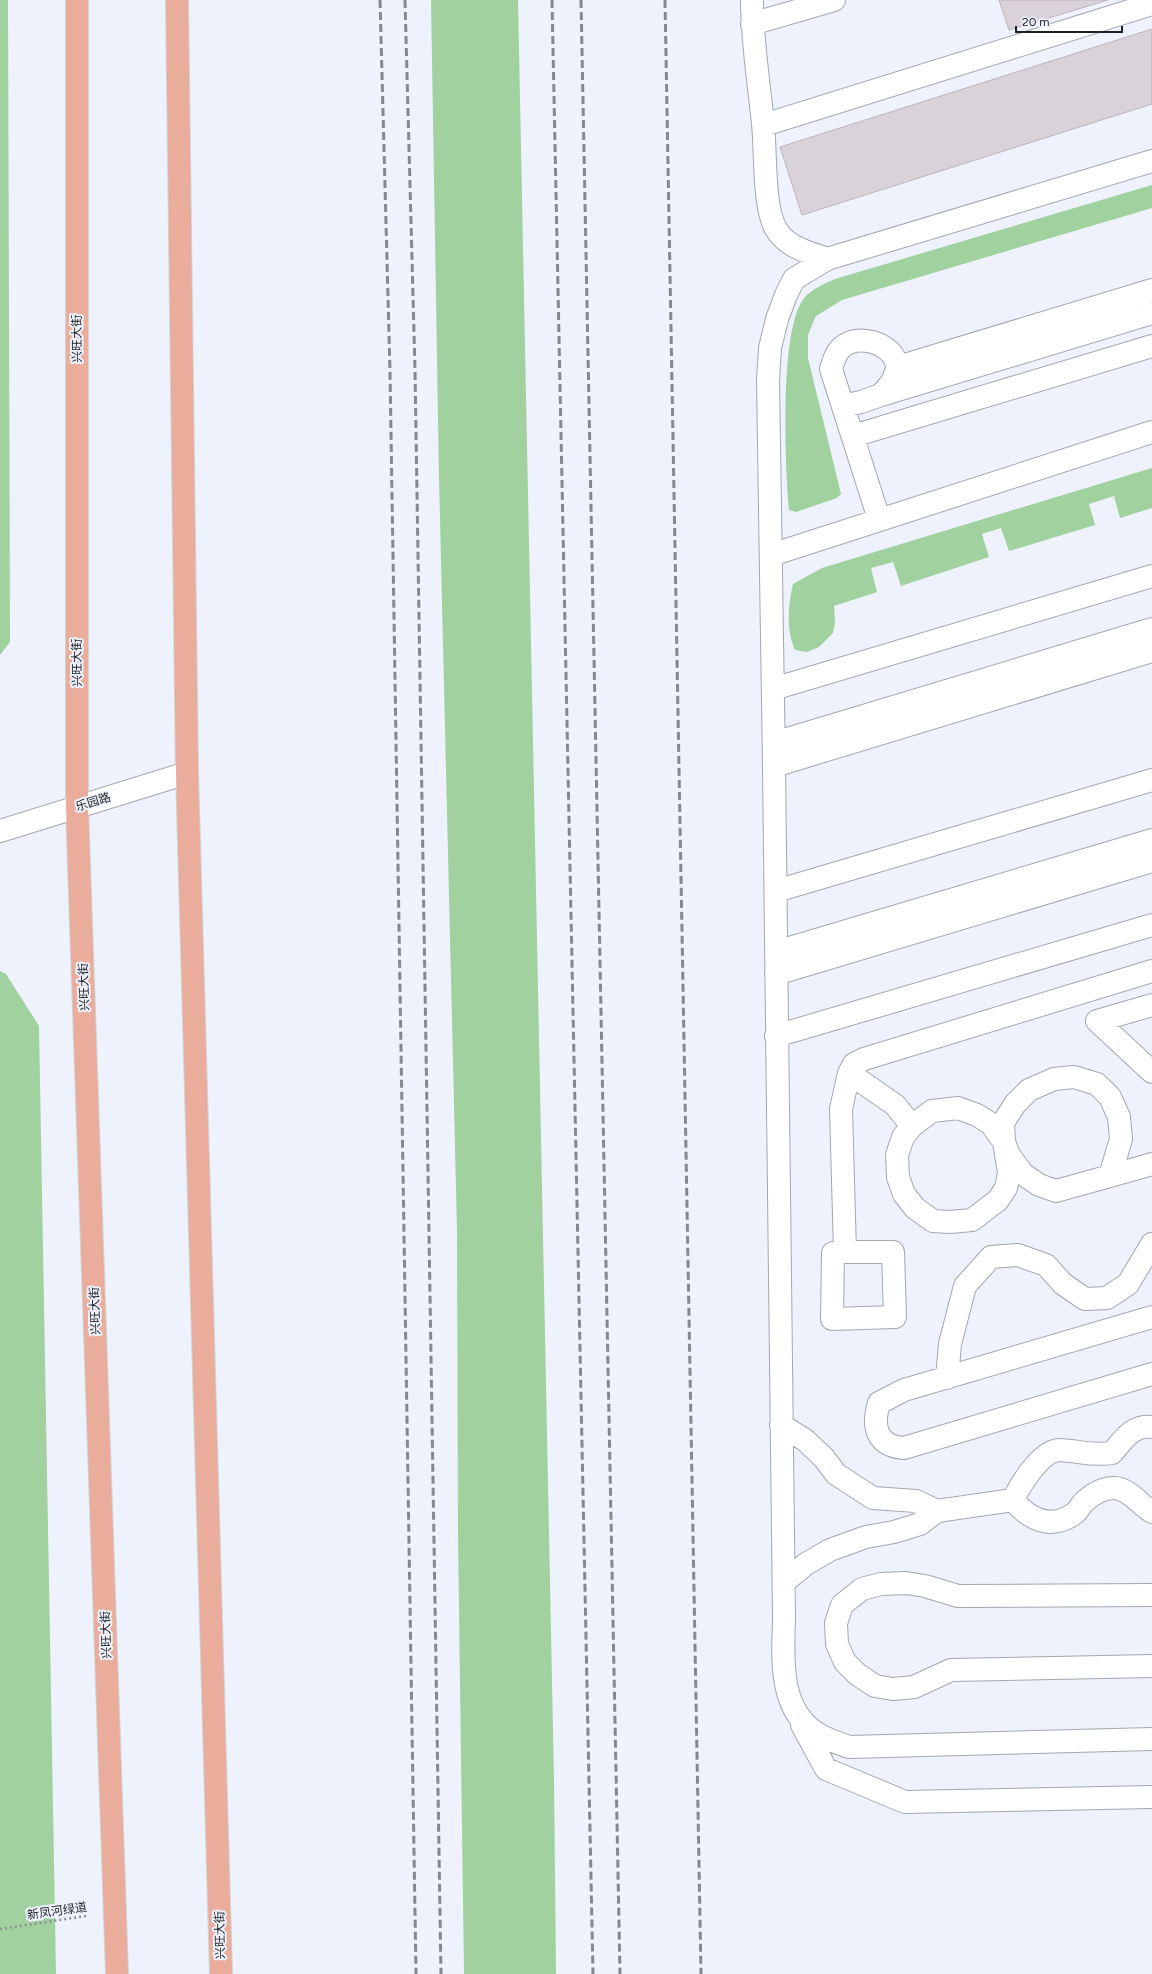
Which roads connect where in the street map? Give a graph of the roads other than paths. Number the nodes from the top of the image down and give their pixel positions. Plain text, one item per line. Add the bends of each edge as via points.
1 (77, 0) edge
2 (177, 0) edge
3 (752, 0) edge
4 (834, 0) edge
5 (1152, 4) edge
6 (752, 24) junction
7 (764, 125) junction
8 (1152, 161) edge
9 (827, 259) junction
10 (1152, 290) edge
11 (1152, 313) edge
12 (1152, 346) edge
13 (898, 367) junction
14 (881, 394) junction
15 (843, 406) junction
16 (1152, 432) edge
17 (853, 436) junction
18 (879, 519) junction
19 (771, 555) junction
20 (1152, 576) edge
21 (1152, 629) edge
22 (1152, 650) edge
23 (773, 689) junction
24 (774, 742) junction
25 (774, 766) junction
26 (187, 773) junction
27 (1152, 780) edge
28 (78, 807) junction
29 (0, 832) edge
30 (1152, 840) edge
31 (1152, 861) edge
32 (776, 891) junction
33 (1152, 925) edge
34 (776, 952) junction
35 (1152, 971) edge
36 (776, 974) junction
37 (1152, 1005) edge
38 (776, 1036) junction
39 (1152, 1072) edge
40 (849, 1074) junction
41 (912, 1126) junction
42 (1004, 1142) junction
43 (1152, 1164) edge
44 (1110, 1176) junction
45 (1152, 1244) edge
46 (844, 1252) dead end
47 (1152, 1317) edge
48 (1152, 1374) edge
49 (947, 1378) junction
50 (781, 1425) junction
51 (1152, 1427) edge
52 (1013, 1500) junction
53 (937, 1511) junction
54 (1152, 1512) edge
55 (784, 1582) junction
56 (1152, 1595) edge
57 (1152, 1666) edge
58 (795, 1713) junction
59 (1152, 1739) edge
60 (1152, 1797) edge
61 (117, 1974) edge
62 (221, 1974) edge

1 - 28 main road, 兴旺大街
2 - 26 main road, 兴旺大街
3 - 6 street
4 - 6 street
5 - 7 street
6 - 7 street
7 - 9 street via 769,206 775,229 789,244
8 - 9 street
9 - 19 street via 794,279 777,319 770,348 768,380
10 - 13 street
11 - 14 street
12 - 17 street
13 - 14 street via 892,382
13 - 15 street via 892,354 868,340 841,348 834,358 831,369
14 - 15 street
15 - 17 street
16 - 18 street
17 - 18 street
18 - 19 street
19 - 23 street
20 - 23 street
21 - 24 street
22 - 25 street
23 - 24 street
24 - 25 street
25 - 32 street
26 - 28 street, 乐园路
26 - 62 main road, 兴旺大街
27 - 32 street
28 - 29 street, 乐园路
28 - 61 main road, 兴旺大街
30 - 34 street
31 - 36 street
32 - 34 street
33 - 38 street
34 - 36 street
35 - 40 street via 864,1059 854,1064
36 - 38 street
37 - 39 street via 1097,1021
38 - 50 street
40 - 41 street via 895,1106
40 - 46 street via 841,1109
41 - 42 street via 932,1111 958,1108 991,1124
41 - 42 street via 903,1137 897,1155 898,1177 904,1194 915,1208 933,1221 972,1220 998,1200 1006,1188 1009,1173
42 - 44 street via 1009,1155 1023,1174 1039,1185 1056,1191
42 - 44 street via 1003,1123 1015,1104 1029,1090 1054,1079 1074,1077 1097,1084 1110,1097 1119,1117 1121,1140
43 - 44 street
45 - 49 street via 1128,1284 1107,1298 1085,1299 1064,1284 1046,1265 1018,1255 991,1257 966,1286 950,1344
47 - 49 street
48 - 49 street via 904,1448 893,1448 883,1440 876,1430 874,1417 879,1403 904,1390
50 - 53 street via 805,1440 836,1474 873,1498 916,1501
50 - 55 street
51 - 52 street via 1140,1426 1127,1435 1112,1453 1097,1455 1058,1450 1042,1459 1020,1484
52 - 53 street
52 - 54 street via 1033,1519 1048,1522 1075,1513 1084,1502 1099,1492 1113,1488 1125,1492
53 - 55 street via 920,1524 866,1537 830,1550 806,1564
55 - 58 street via 783,1658 788,1696
56 - 57 street via 958,1596 906,1583 880,1584 862,1589 842,1605 836,1622 838,1644 845,1662 875,1686 893,1689 914,1687 952,1670
58 - 59 street via 816,1733 849,1747
58 - 60 street via 826,1769 905,1802

